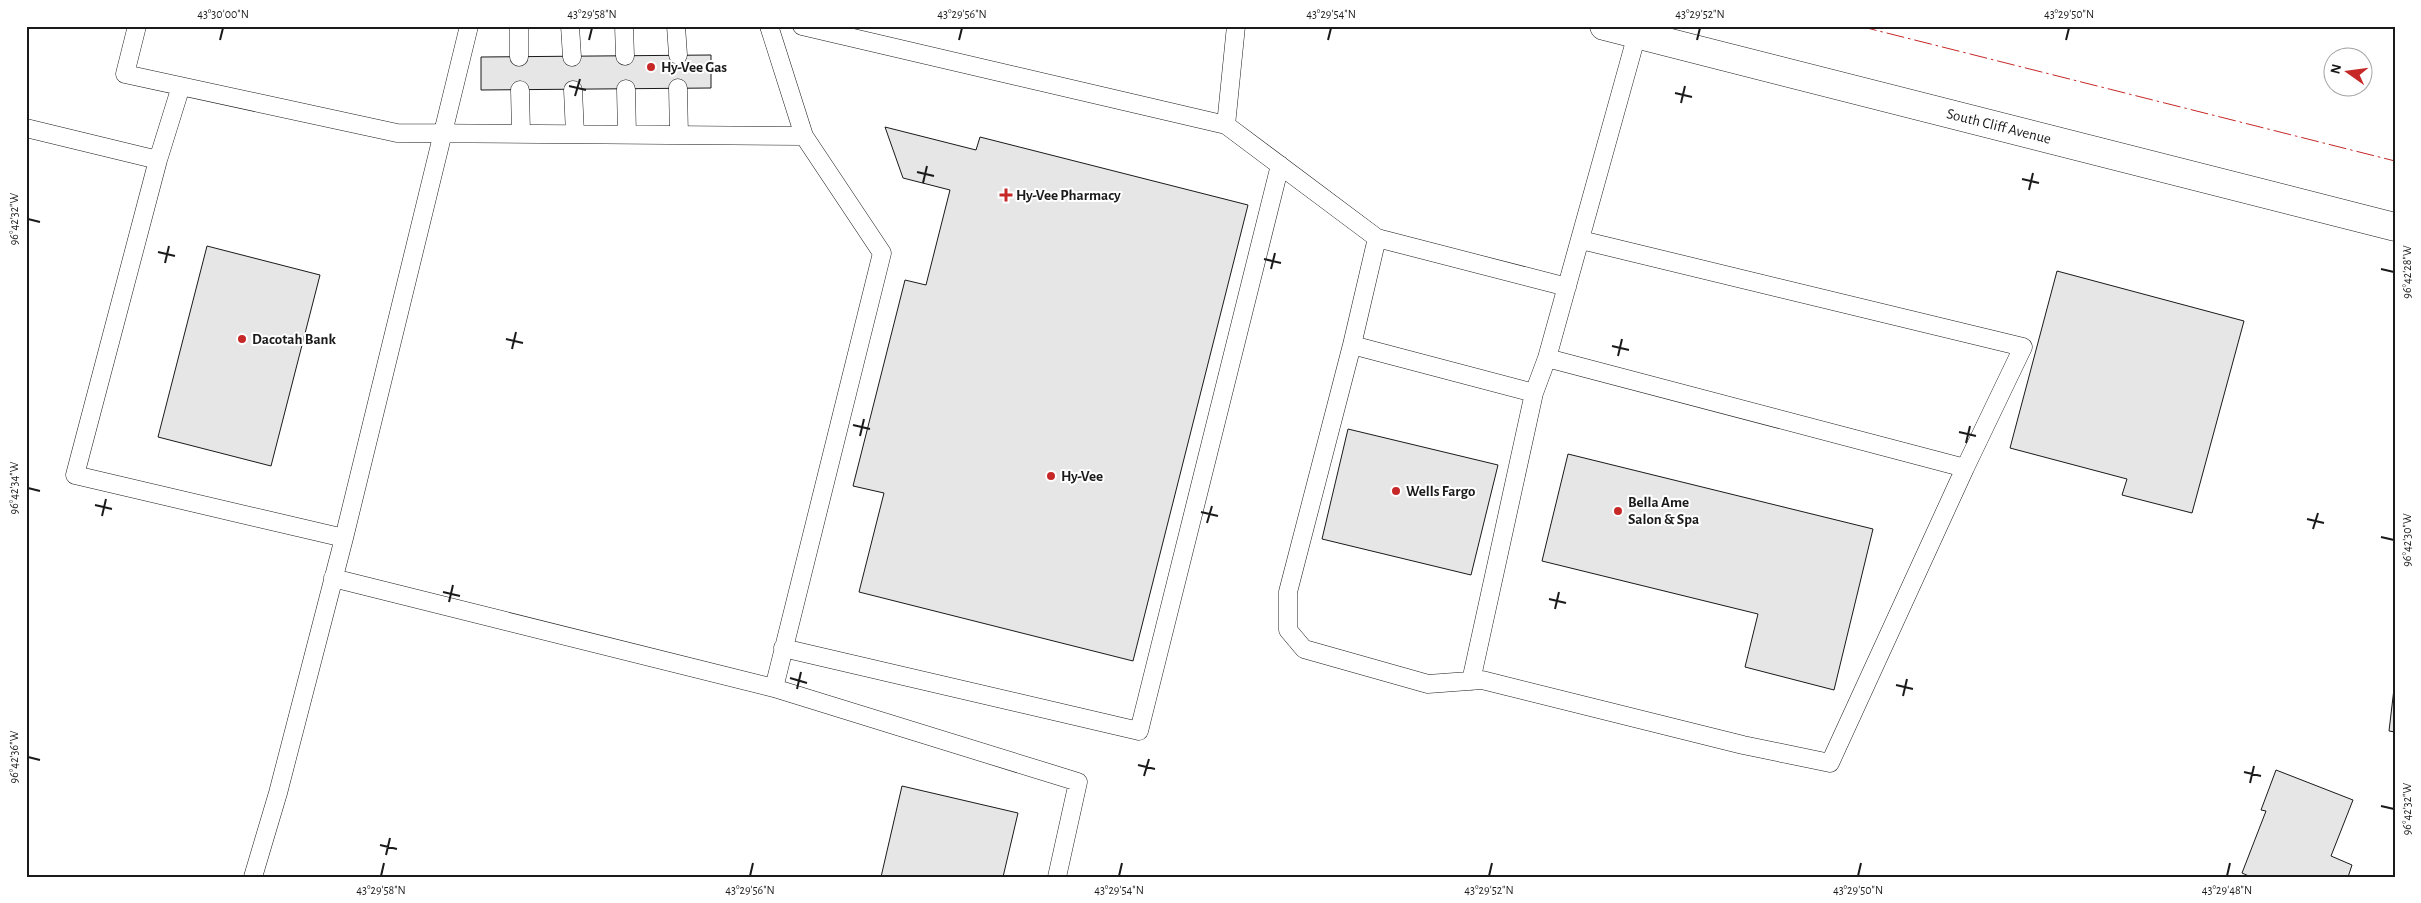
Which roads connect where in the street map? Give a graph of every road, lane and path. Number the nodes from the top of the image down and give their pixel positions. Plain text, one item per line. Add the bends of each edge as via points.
1 (137, 26) edge
2 (469, 26) edge
3 (519, 26) edge
4 (570, 26) edge
5 (624, 26) edge
6 (676, 26) edge
7 (769, 26) edge
8 (802, 26) edge
9 (1236, 26) edge
10 (1604, 26) edge
11 (1637, 34) junction
12 (678, 55) dead end
13 (519, 56) dead end
14 (572, 56) dead end
15 (625, 56) dead end
16 (181, 86) junction
17 (678, 88) dead end
18 (626, 89) dead end
19 (520, 90) dead end
20 (573, 90) dead end
21 (1226, 125) junction
22 (26, 128) edge
23 (444, 133) junction
24 (520, 133) junction
25 (575, 134) junction
26 (627, 134) junction
27 (679, 135) junction
28 (804, 136) junction
29 (158, 160) junction
30 (1280, 165) junction
31 (2395, 227) edge
32 (1377, 238) junction
33 (1581, 240) junction
34 (1567, 287) junction
35 (1352, 345) junction
36 (1547, 358) junction
37 (1534, 393) junction
38 (1966, 468) junction
39 (344, 538) junction
40 (333, 578) junction
41 (783, 648) junction
42 (1471, 681) junction
43 (774, 688) junction
44 (253, 877) edge
45 (1057, 877) edge

1 - 16 lane via 125,74
2 - 23 lane
3 - 13 lane
4 - 14 lane
5 - 15 lane
6 - 12 lane
7 - 28 lane
8 - 21 lane
9 - 21 lane
10 - 11 main road, South Cliff Avenue
11 - 31 main road, South Cliff Avenue
11 - 33 lane
16 - 23 lane via 397,132
16 - 29 lane
17 - 27 lane
18 - 26 lane
19 - 24 lane
20 - 25 lane
21 - 30 lane
22 - 29 lane
23 - 24 lane
23 - 39 lane
24 - 25 lane
25 - 26 lane
26 - 27 lane
27 - 28 lane
28 - 41 lane via 882,253
29 - 39 lane via 75,475
30 - 32 lane
30 - 41 lane via 1139,731
32 - 34 lane
32 - 35 lane
33 - 34 lane
33 - 38 lane via 2023,347
34 - 36 lane
35 - 37 lane
35 - 42 lane via 1288,592 1288,630 1304,650 1428,684
36 - 37 lane
36 - 38 lane
37 - 42 lane
38 - 42 lane via 1830,762 1743,745 1482,680
39 - 40 lane
40 - 43 lane
40 - 44 lane
41 - 43 lane
43 - 45 lane via 1078,782

